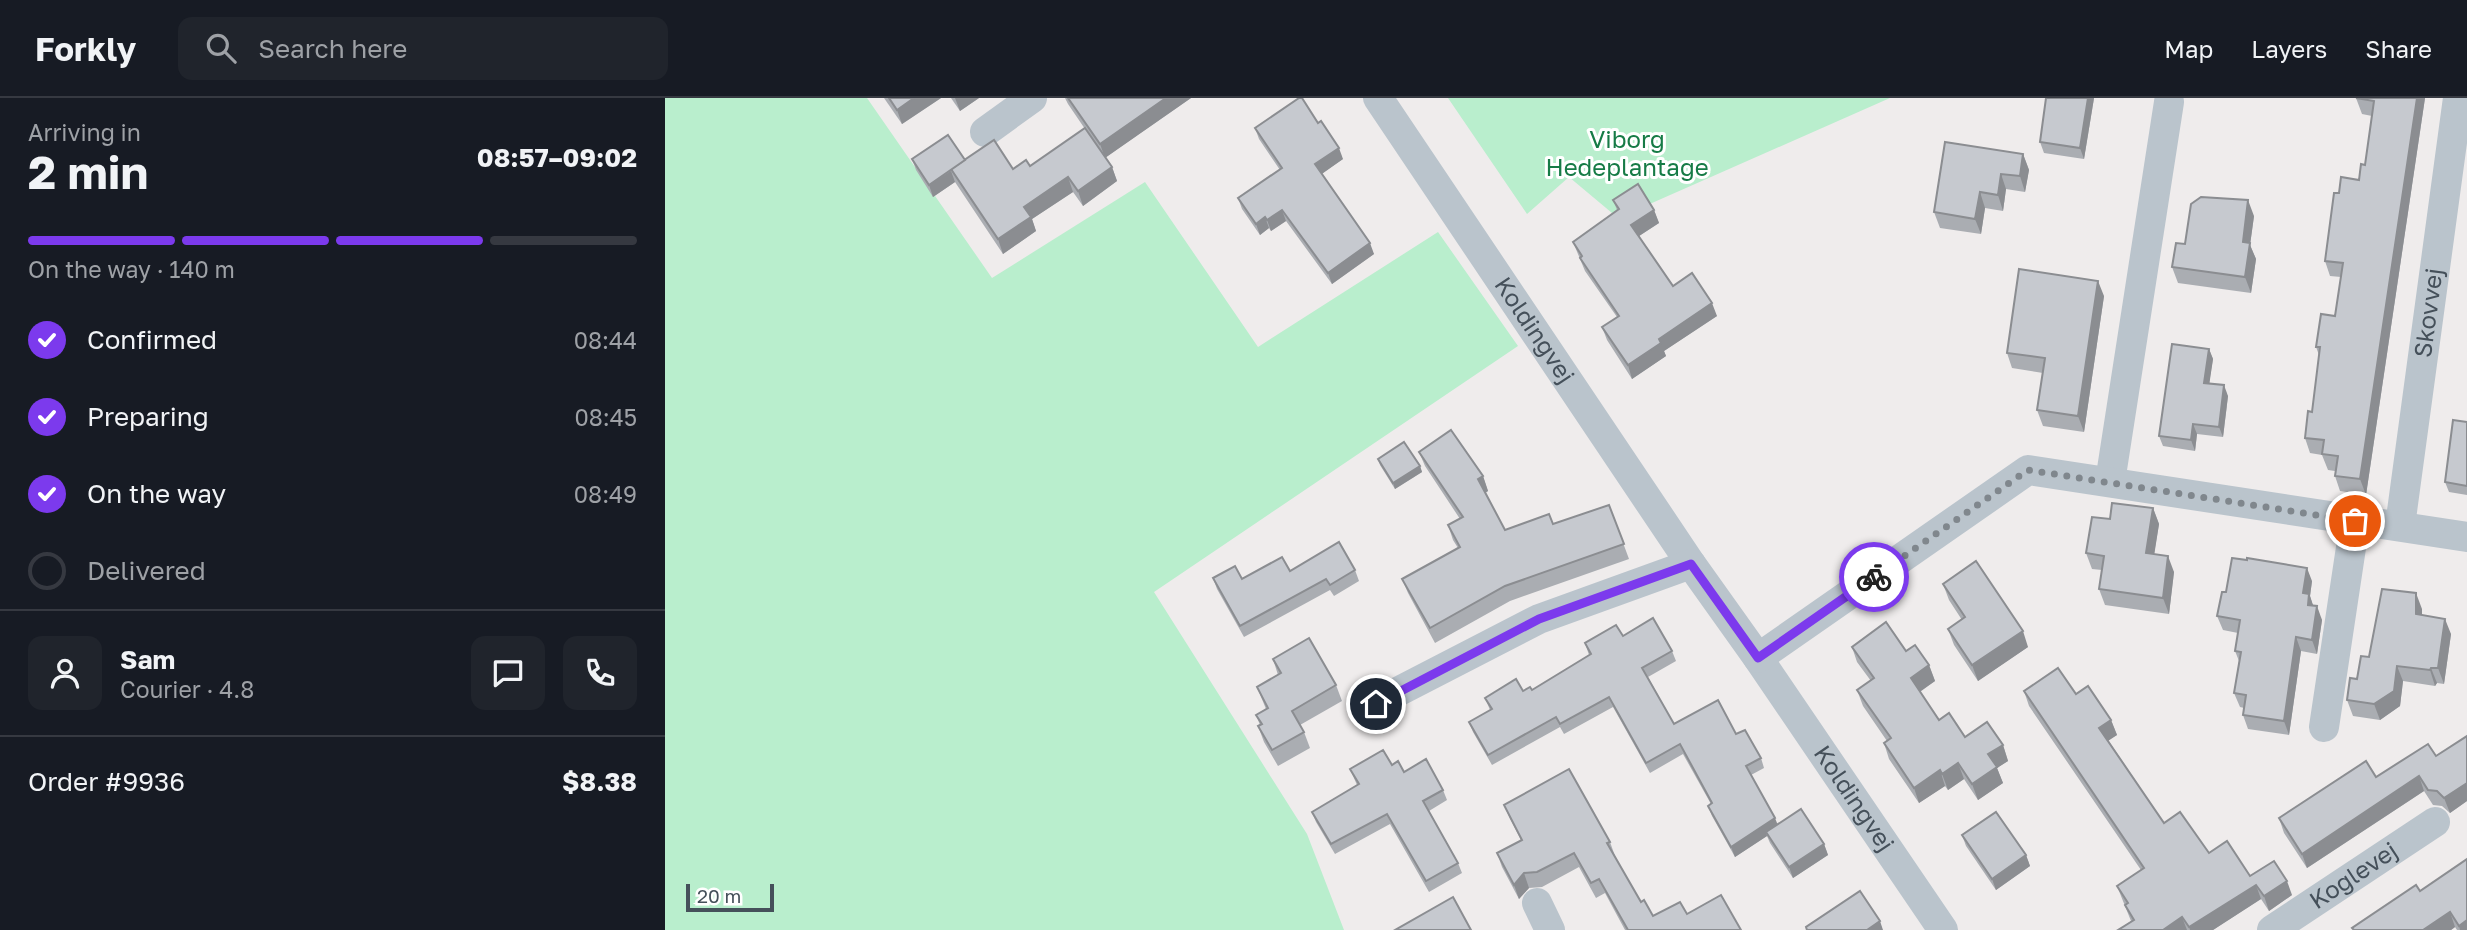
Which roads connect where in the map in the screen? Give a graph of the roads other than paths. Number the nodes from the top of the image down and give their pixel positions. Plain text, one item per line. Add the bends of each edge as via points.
1 (1033, 98) edge
2 (1378, 98) edge
3 (2458, 98) edge
4 (2169, 102) dead end
5 (985, 132) dead end
6 (2110, 482) junction
7 (2355, 521) junction
8 (2400, 526) junction
9 (2467, 537) edge
10 (1691, 564) junction
11 (1758, 658) junction
12 (1376, 704) dead end
13 (2324, 727) dead end
14 (2435, 822) dead end
15 (1537, 903) dead end
16 (1550, 930) edge
17 (1943, 930) edge
18 (2272, 930) edge

1 - 5 street
2 - 10 street, Koldingvej
3 - 8 street, Skovvej
4 - 6 street
6 - 7 street
6 - 11 street via 2028,470
7 - 8 street
7 - 13 street
8 - 9 street
10 - 11 street, Koldingvej
10 - 12 street via 1539,619
11 - 17 street, Koldingvej
14 - 18 street, Koglevej
15 - 16 street

